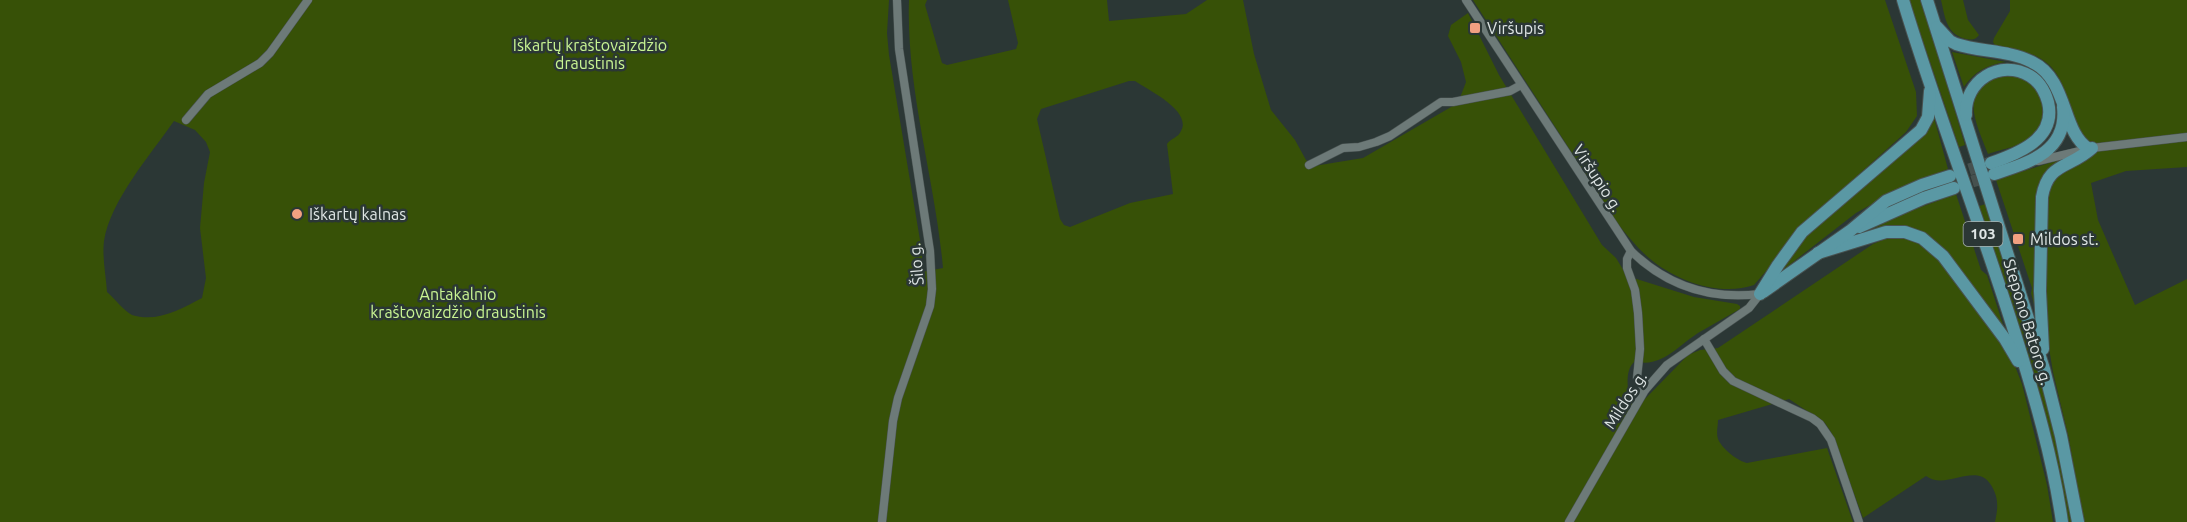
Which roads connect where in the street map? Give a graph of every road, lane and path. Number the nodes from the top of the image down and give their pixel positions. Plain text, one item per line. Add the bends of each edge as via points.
1 (308, 0) edge
2 (897, 0) edge
3 (1467, 0) edge
4 (1901, 0) edge
5 (1927, 0) edge
6 (1931, 16) junction
7 (1929, 78) junction
8 (1521, 85) junction
9 (2062, 99) junction
10 (186, 120) dead end
11 (1968, 131) junction
12 (2187, 137) edge
13 (2091, 148) junction
14 (2030, 163) junction
15 (1310, 165) dead end
16 (1952, 182) tunnel mouth
17 (1631, 251) junction
18 (1818, 253) junction
19 (1760, 294) junction
20 (1704, 339) junction
21 (2044, 369) junction
22 (1645, 390) junction
23 (2033, 391) junction
24 (882, 522) edge
25 (1569, 522) edge
26 (1859, 522) edge
27 (2062, 522) edge
28 (2078, 522) edge

1 - 10 street via 260,63 208,94
2 - 24 street, Šilo g. via 899,49 930,251 932,289 893,421
3 - 8 street, Viršupio g.
4 - 7 main road, Stepono Batoro g. / 103
5 - 6 main road, Stepono Batoro g. / 103
6 - 9 main road via 1943,34 1956,44 2032,62 2051,78
6 - 11 main road, Stepono Batoro g. / 103
7 - 19 main road via 1931,106 1921,130 1802,232
7 - 23 main road, Stepono Batoro g. / 103
8 - 15 street via 1510,91 1441,102 1390,136 1343,148
8 - 17 street, Viršupio g.
9 - 13 main road via 2076,135
9 - 14 main road via 2062,122 2056,137 2048,150
11 - 14 main road via 1967,99 1979,79 2002,70 2029,75 2046,95 2047,123 2042,134 2025,150 1992,169
11 - 21 main road, Stepono Batoro g. / 103
12 - 13 street
13 - 14 street
13 - 21 main road via 2050,174 2044,186 2040,291
16 - 18 main road via 1922,185 1886,201
17 - 19 street, Viršupio g. via 1681,286 1732,297
17 - 22 street via 1627,268 1638,313 1637,378
18 - 19 main road
18 - 23 main road via 1886,232 1905,232 1931,243 2005,339
19 - 20 street, Mildos g. via 1749,308
20 - 22 street, Mildos g. via 1667,365
20 - 26 street via 1733,381 1812,418 1826,431
21 - 28 main road, Stepono Batoro g. / 103
22 - 25 street, Mildos g.
23 - 27 main road, Stepono Batoro g. / 103

